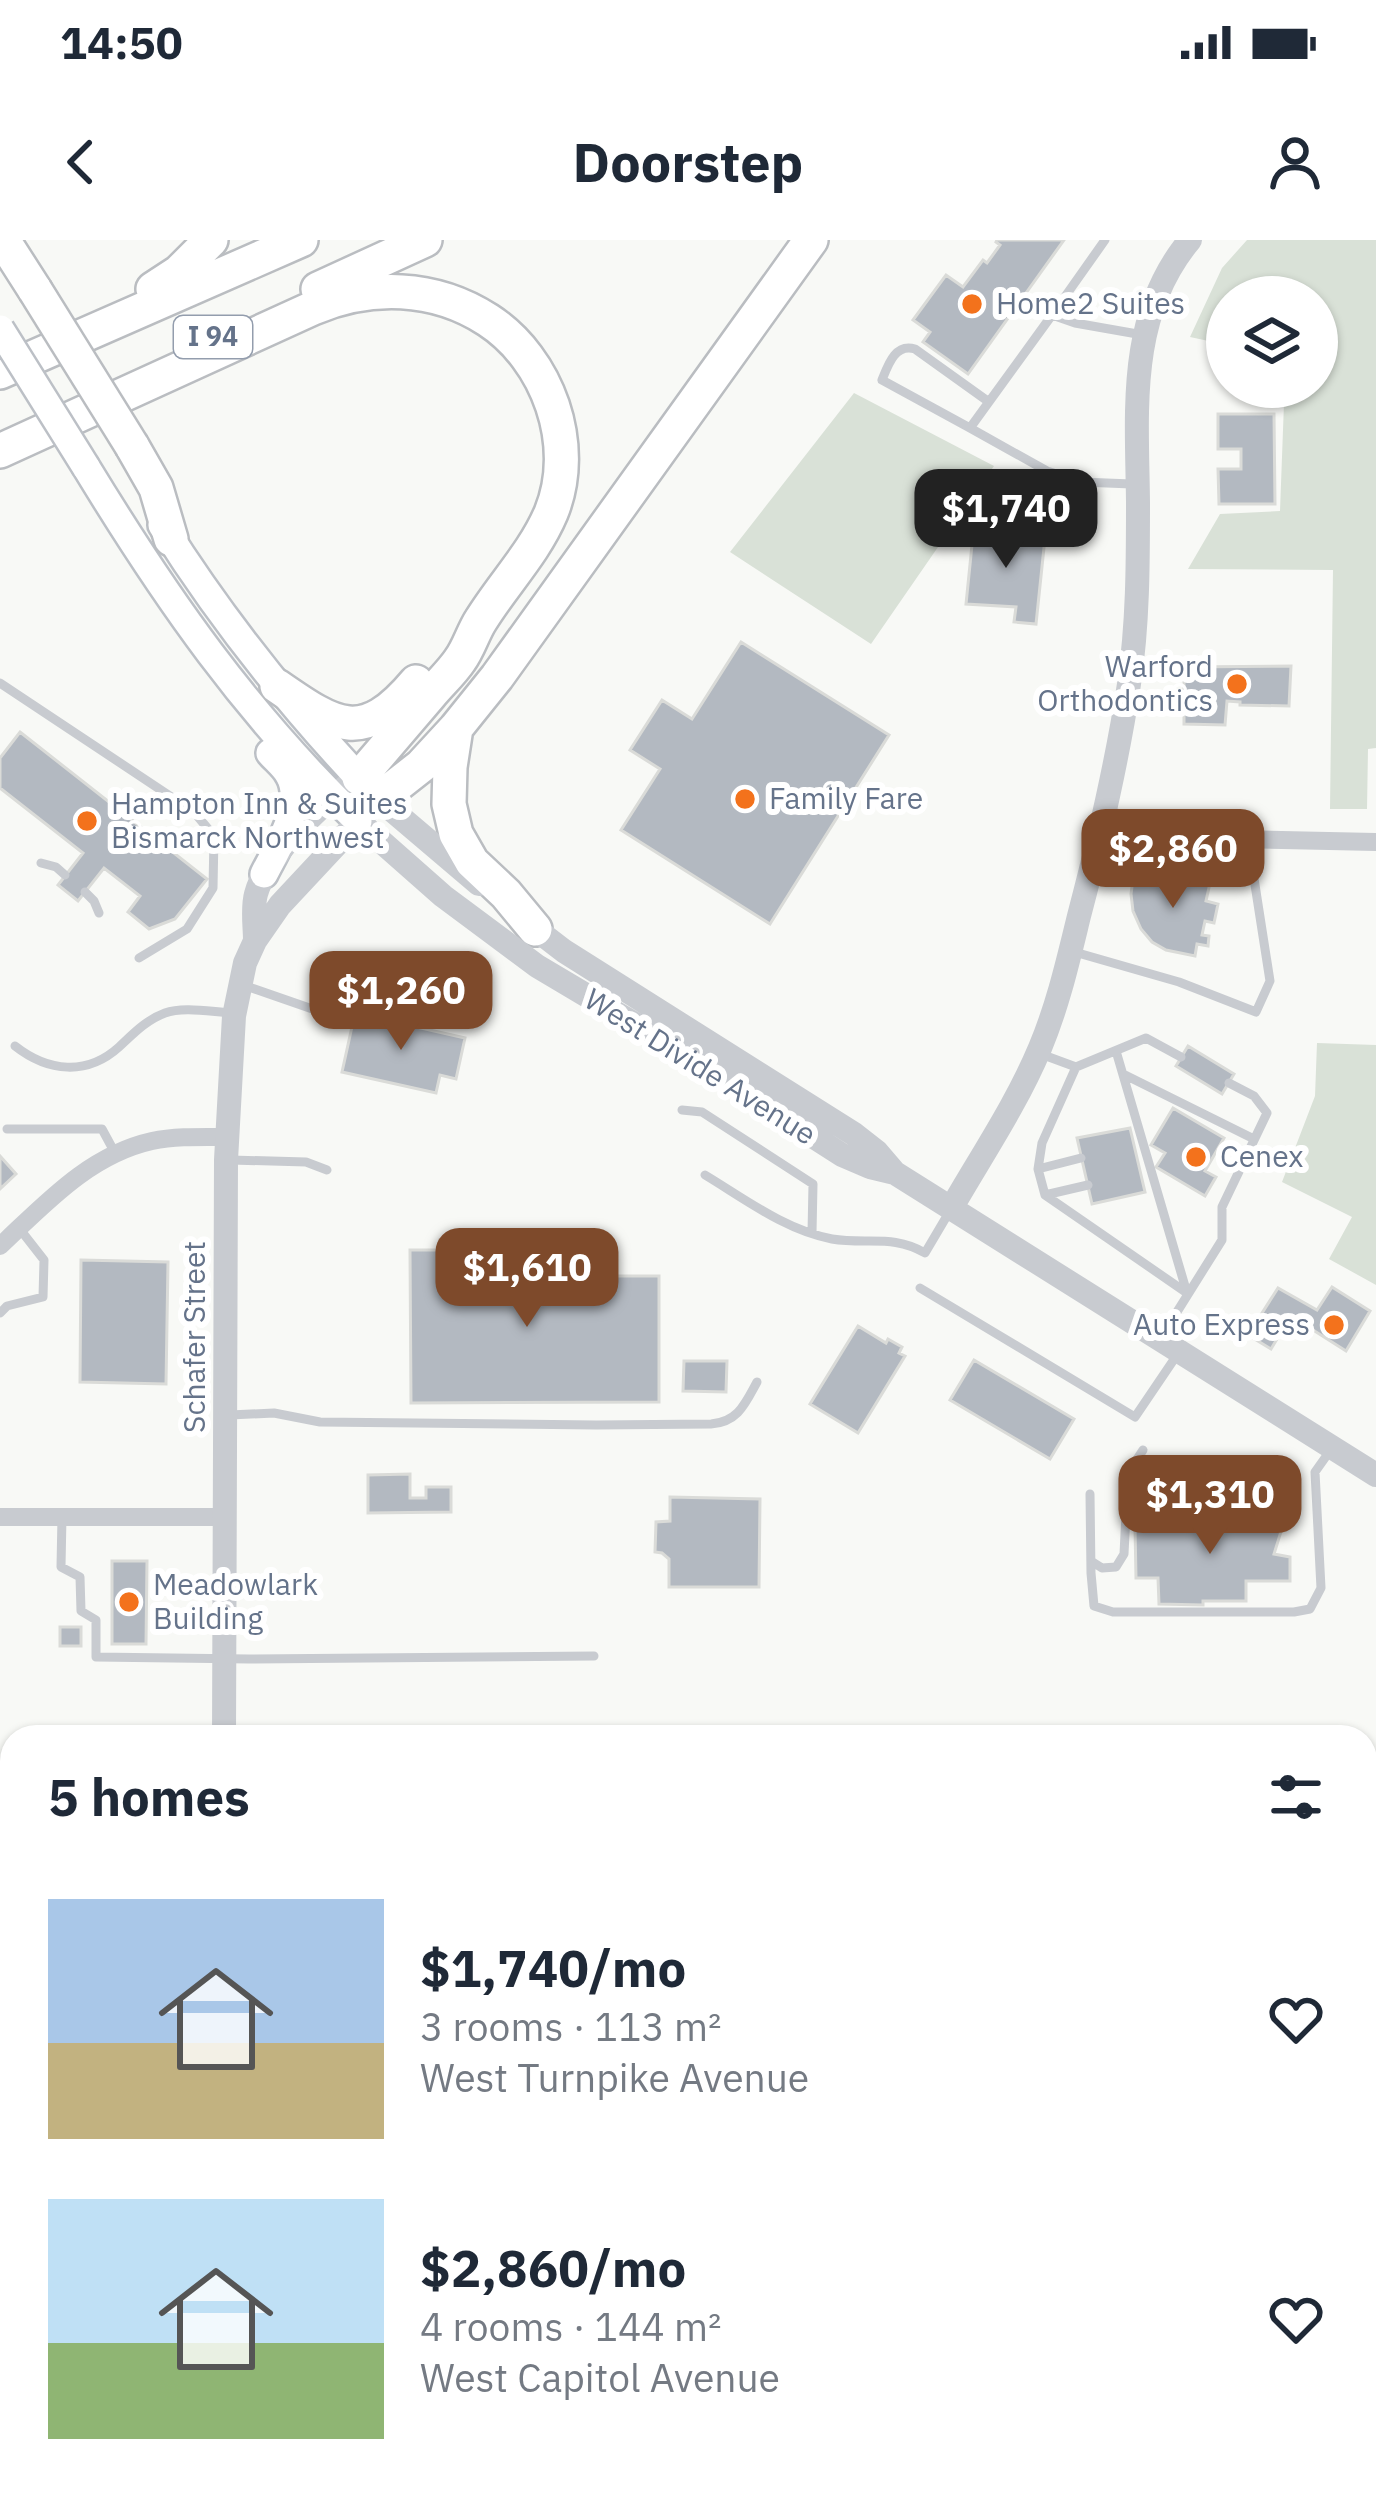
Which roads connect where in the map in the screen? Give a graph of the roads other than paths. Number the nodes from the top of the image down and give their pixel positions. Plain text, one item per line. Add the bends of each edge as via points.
1 (3, 240) edge
2 (211, 240) edge
3 (302, 240) edge
4 (425, 240) edge
5 (811, 240) edge
6 (1105, 240) edge
7 (1190, 240) edge
8 (0, 264) edge
9 (28, 293) junction
10 (1052, 315) junction
11 (0, 328) edge
12 (1143, 335) junction
13 (46, 352) junction
14 (0, 372) edge
15 (989, 402) junction
16 (970, 428) junction
17 (0, 434) edge
18 (0, 451) edge
19 (1138, 484) junction
20 (171, 539) joint
21 (482, 619) junction
22 (0, 683) edge
23 (261, 693) junction
24 (456, 728) junction
25 (357, 799) junction
26 (1106, 815) junction
27 (1248, 840) junction
28 (1376, 842) edge
29 (40, 863) dead end
30 (264, 874) junction
31 (65, 875) dead end
32 (85, 892) dead end
33 (99, 913) dead end
34 (535, 929) junction
35 (255, 941) junction
36 (1070, 951) junction
37 (139, 958) dead end
38 (241, 984) junction
39 (321, 1012) dead end
40 (235, 1013) junction
41 (15, 1046) dead end
42 (1116, 1052) junction
43 (1038, 1053) junction
44 (1181, 1057) dead end
45 (1076, 1067) junction
46 (1123, 1074) junction
47 (1229, 1083) dead end
48 (682, 1110) dead end
49 (7, 1130) dead end
50 (1254, 1139) junction
51 (226, 1148) junction
52 (116, 1153) junction
53 (1082, 1158) dead end
54 (1038, 1169) junction
55 (327, 1170) dead end
56 (895, 1173) junction
57 (705, 1175) dead end
58 (1088, 1185) dead end
59 (1045, 1195) junction
60 (952, 1208) junction
61 (19, 1228) junction
62 (812, 1233) junction
63 (0, 1246) edge
64 (920, 1288) dead end
65 (1187, 1293) junction
66 (0, 1313) edge
67 (1170, 1345) junction
68 (758, 1382) dead end
69 (225, 1415) junction
70 (1332, 1448) junction
71 (1143, 1450) dead end
72 (1376, 1475) edge
73 (1090, 1494) dead end
74 (62, 1516) junction
75 (0, 1517) edge
76 (226, 1517) junction
77 (1090, 1560) junction
78 (594, 1656) dead end
79 (225, 1659) junction
80 (224, 1725) edge

1 - 9 highway
2 - 13 highway via 161,285 82,322
3 - 13 highway, I 94
4 - 17 highway, I 94
5 - 24 highway
6 - 10 lane
7 - 12 street via 1167,272
8 - 9 main road
9 - 20 highway, bridge via 156,488
10 - 12 lane
10 - 15 lane
11 - 23 main road, West Divide Avenue, bridge via 182,617
12 - 19 street
13 - 14 highway, I 94
15 - 16 lane
15 - 16 lane via 915,349 890,360 882,380
16 - 19 lane via 1047,471 1081,482
18 - 21 highway via 340,297 403,292 455,303 500,328 535,365 560,450 550,514
19 - 26 street via 1134,642
20 - 23 main road, West Divide Avenue
21 - 23 highway via 373,720 328,718
21 - 25 highway
22 - 37 lane via 194,812 214,836 213,888 187,928
23 - 25 main road, West Divide Avenue
23 - 30 main road via 270,753 291,777 295,801
24 - 25 highway via 421,766
24 - 34 highway via 449,804 456,834
25 - 30 street via 289,842
25 - 34 street, West Divide Avenue
25 - 35 street, Schafer Street
25 - 56 street, West Divide Avenue via 465,914 537,966 842,1155
26 - 27 street
26 - 36 street
27 - 28 street
27 - 36 lane via 1270,981 1256,1012
29 - 31 lane
30 - 35 street, Schafer Street
32 - 33 lane
34 - 56 street, West Divide Avenue via 854,1134
35 - 38 street, Schafer Street
36 - 43 street
38 - 39 lane
38 - 40 street, Schafer Street
40 - 41 lane via 169,1011 87,1067 52,1066
40 - 51 street, Schafer Street
42 - 44 lane via 1146,1038
42 - 45 lane
42 - 46 lane
43 - 45 lane
43 - 60 street
45 - 54 lane
46 - 50 lane
46 - 65 lane via 1145,1171
47 - 50 lane via 1267,1113
48 - 62 lane via 701,1112 813,1184
49 - 52 lane via 102,1129
50 - 65 lane via 1222,1207 1222,1240
51 - 52 street via 166,1138
51 - 55 lane
51 - 69 street, Schafer Street
52 - 61 street
53 - 54 lane
54 - 59 lane
56 - 60 street, West Divide Avenue
57 - 62 lane
58 - 59 lane
59 - 65 lane
60 - 62 lane via 925,1252
60 - 67 street, West Divide Avenue
61 - 63 street
61 - 66 lane via 44,1260 43,1297
64 - 67 lane via 1136,1417
65 - 67 lane
67 - 70 street, West Divide Avenue
68 - 69 lane via 739,1414 711,1424
69 - 76 street, Schafer Street
70 - 72 street, West Divide Avenue
70 - 77 lane via 1316,1472 1321,1588 1310,1609 1113,1612 1094,1606
71 - 77 lane via 1128,1473 1124,1554 1116,1567
73 - 77 lane
74 - 75 street
74 - 76 street
74 - 79 lane via 61,1567 80,1576 81,1611 96,1620 96,1657
76 - 79 street, Schafer Street
78 - 79 lane
79 - 80 street, Schafer Street

